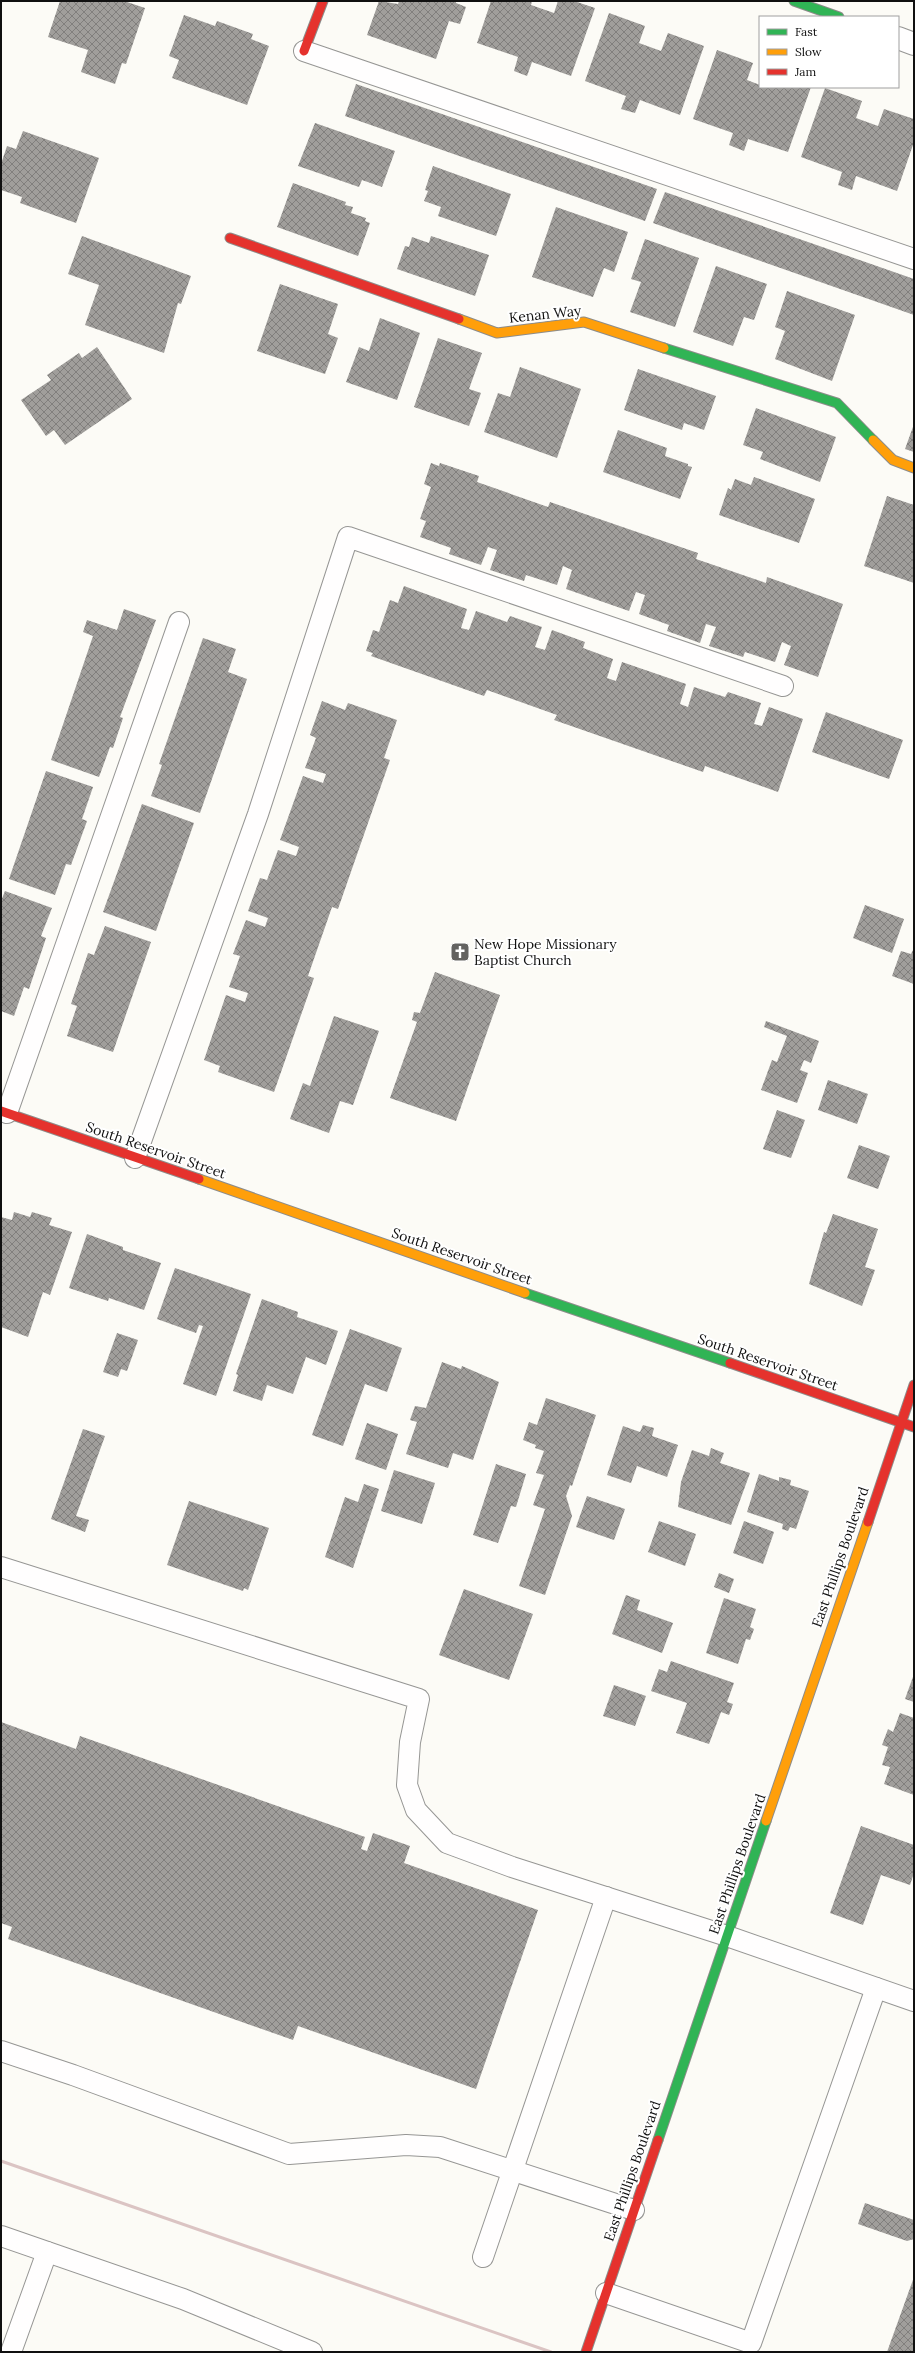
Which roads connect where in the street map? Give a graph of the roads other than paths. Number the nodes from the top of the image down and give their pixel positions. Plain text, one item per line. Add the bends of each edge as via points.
1 (323, 1) edge
2 (794, 1) edge
3 (836, 16) edge
4 (899, 38) edge
5 (914, 44) edge
6 (304, 51) joint
7 (230, 238) dead end
8 (914, 259) edge
9 (914, 468) edge
10 (179, 622) dead end
11 (782, 686) dead end
12 (4, 1112) edge
13 (135, 1158) junction
14 (914, 1385) edge
15 (901, 1423) junction
16 (914, 1427) edge
17 (1, 1566) edge
18 (606, 1897) junction
19 (727, 1936) junction
20 (876, 1988) junction
21 (914, 2001) edge
22 (1, 2051) edge
23 (512, 2172) junction
24 (634, 2210) junction
25 (1, 2236) edge
26 (47, 2252) junction
27 (483, 2257) dead end
28 (606, 2292) junction
29 (11, 2352) edge
30 (312, 2352) edge
31 (586, 2352) edge

1 - 6 street
2 - 3 street
4 - 5 street
6 - 8 lane
7 - 9 street, Kenan Way via 497,333 584,322 837,403 893,460
10 - 12 lane
11 - 13 lane via 348,537 258,814
12 - 13 street, South Reservoir Street
13 - 15 street, South Reservoir Street
14 - 15 street, East Phillips Boulevard
15 - 16 street, South Reservoir Street
15 - 19 street, East Phillips Boulevard
17 - 18 lane via 420,1699 410,1742 407,1785 416,1810 447,1843
18 - 19 lane
18 - 23 lane
19 - 20 lane
19 - 24 street, East Phillips Boulevard
20 - 21 lane
20 - 28 lane via 751,2342
22 - 23 lane via 289,2154 406,2144 440,2147
23 - 24 lane
23 - 27 lane
24 - 28 street, East Phillips Boulevard
25 - 26 lane
26 - 29 lane
26 - 30 lane via 183,2300
28 - 31 street, East Phillips Boulevard

